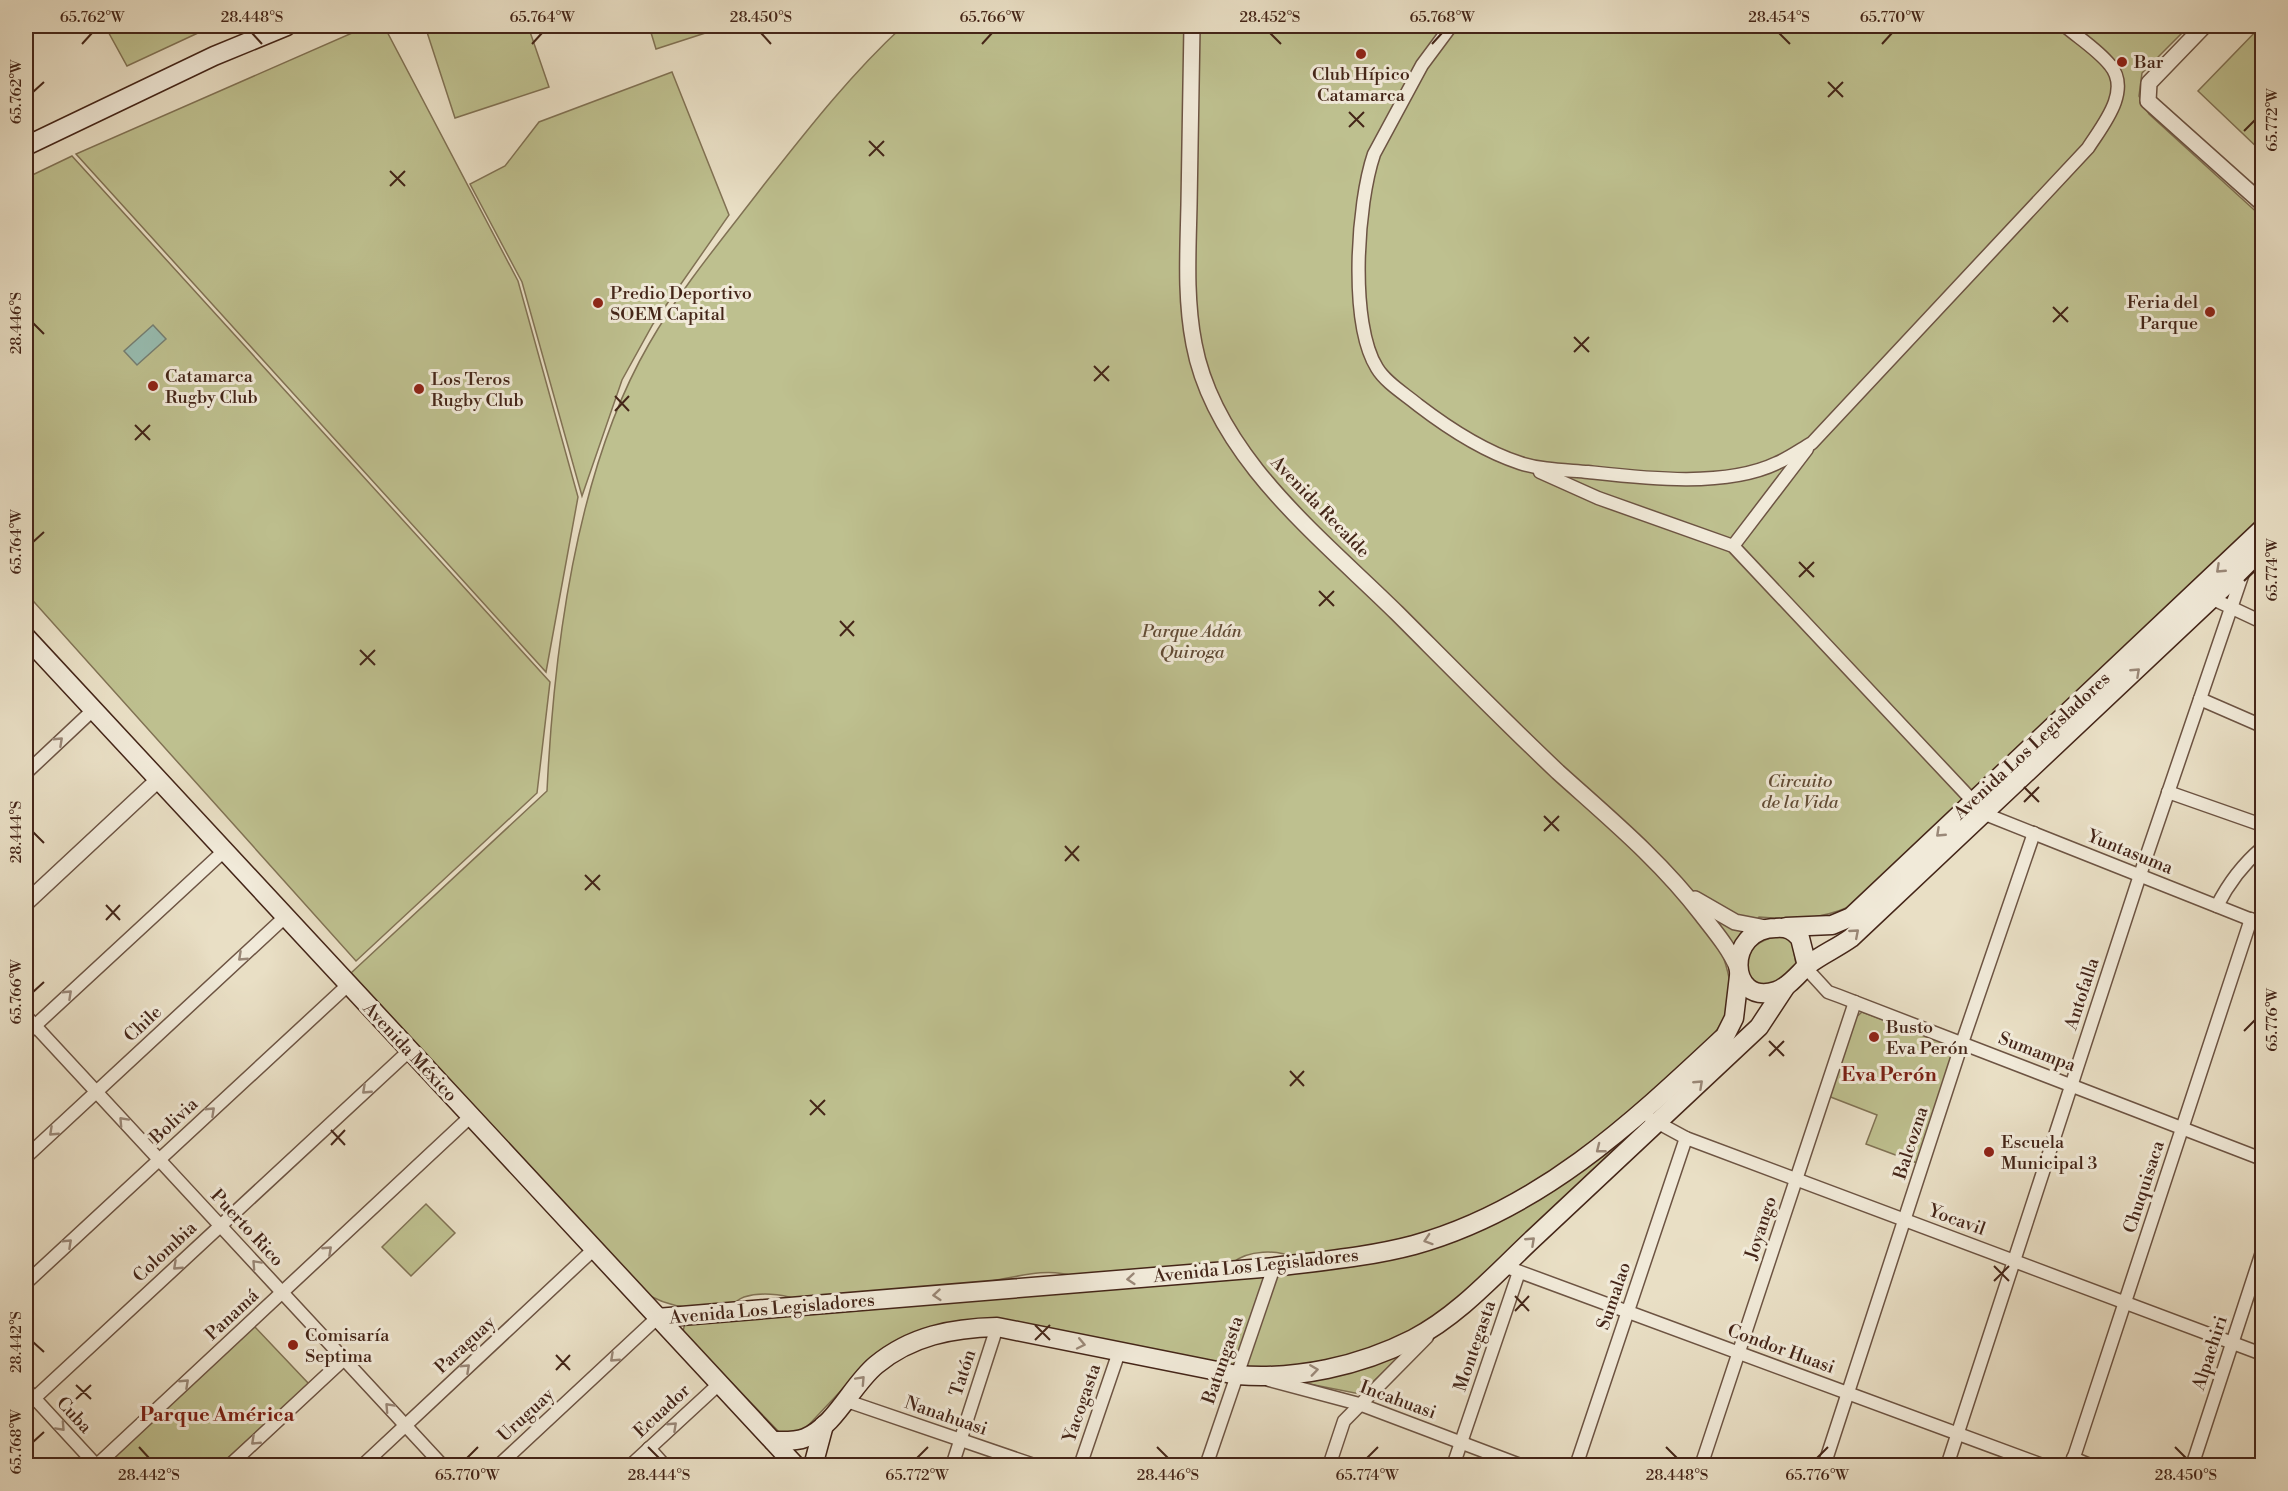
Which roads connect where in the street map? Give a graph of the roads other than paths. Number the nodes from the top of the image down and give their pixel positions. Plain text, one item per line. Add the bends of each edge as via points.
1 (287, 26) edge
2 (1192, 26) edge
3 (1450, 26) edge
4 (2065, 26) edge
5 (2204, 26) edge
6 (26, 146) edge
7 (2262, 203) edge
8 (1812, 443) junction
9 (1520, 463) junction
10 (2260, 539) edge
11 (1733, 546) junction
12 (2244, 569) junction
13 (2213, 599) junction
14 (2231, 608) junction
15 (2262, 622) edge
16 (28, 643) edge
17 (2200, 699) junction
18 (93, 710) junction
19 (2262, 726) edge
20 (26, 772) edge
21 (158, 780) junction
22 (2168, 792) junction
23 (1979, 808) junction
24 (2262, 825) edge
25 (2034, 833) junction
26 (2262, 848) edge
27 (224, 851) junction
28 (2140, 875) junction
29 (1685, 893) junction
30 (26, 903) edge
31 (2217, 906) junction
32 (285, 917) junction
33 (2257, 921) edge
34 (1786, 927) junction
35 (1766, 928) junction
36 (1806, 967) junction
37 (1738, 972) junction
38 (348, 985) junction
39 (1786, 986) junction
40 (1856, 1002) junction
41 (26, 1016) edge
42 (30, 1030) edge
43 (1962, 1043) junction
44 (409, 1051) junction
45 (2072, 1085) junction
46 (96, 1092) junction
47 (470, 1117) junction
48 (1651, 1118) junction
49 (2182, 1128) junction
50 (1686, 1138) junction
51 (26, 1157) edge
52 (2262, 1159) edge
53 (159, 1160) junction
54 (1796, 1180) junction
55 (1905, 1220) junction
56 (220, 1225) junction
57 (593, 1250) junction
58 (2262, 1252) edge
59 (2014, 1261) junction
60 (1274, 1267) junction
61 (1512, 1269) junction
62 (26, 1283) edge
63 (282, 1292) junction
64 (2125, 1302) junction
65 (1628, 1312) junction
66 (657, 1318) junction
67 (1447, 1318) junction
68 (997, 1327) junction
69 (2233, 1342) junction
70 (1119, 1352) junction
71 (1739, 1353) junction
72 (2262, 1354) edge
73 (344, 1359) junction
74 (1237, 1375) junction
75 (1258, 1377) junction
76 (719, 1384) junction
77 (1848, 1393) junction
78 (28, 1398) edge
79 (844, 1400) junction
80 (1359, 1404) junction
81 (405, 1425) junction
82 (824, 1425) junction
83 (1957, 1433) junction
84 (960, 1440) junction
85 (773, 1442) junction
86 (1461, 1442) junction
87 (649, 1448) junction
88 (2072, 1462) edge
89 (96, 1465) edge
90 (229, 1466) edge
91 (362, 1466) edge
92 (443, 1466) edge
93 (498, 1466) edge
94 (630, 1466) edge
95 (665, 1466) edge
96 (796, 1466) edge
97 (813, 1466) edge
98 (952, 1466) edge
99 (1037, 1466) edge
100 (1080, 1466) edge
101 (1206, 1466) edge
102 (1329, 1466) edge
103 (1453, 1466) edge
104 (1523, 1466) edge
105 (1576, 1466) edge
106 (1701, 1466) edge
107 (1824, 1466) edge
108 (1947, 1466) edge
109 (2045, 1466) edge
110 (2092, 1466) edge
111 (2192, 1466) edge

1 - 6 main road via 214,56
2 - 29 street, Avenida Recalde via 1187,297 1200,368 1225,427 1245,457 1296,512
3 - 9 street via 1422,65 1369,169 1361,247 1362,330 1378,371 1399,390 1475,443
4 - 8 street via 2111,65 2117,93 2112,112 2088,148
5 - 7 street via 2149,83 2147,95 2152,105
8 - 9 street via 1776,464 1706,478 1625,477
8 - 11 street
9 - 11 street via 1598,498
10 - 12 main road, Avenida Los Legisladores
10 -> 23 main road, Avenida Los Legisladores
11 - 23 street
12 - 13 main road, Avenida Los Legisladores
12 - 14 street, Antofalla
13 - 14 street
23 -> 13 main road, Avenida Los Legisladores
14 - 15 street
14 - 17 street, Antofalla
16 - 18 main road, Avenida México
17 - 19 street
17 - 22 street, Antofalla
20 -> 18 street
18 - 21 main road, Avenida México
21 - 27 main road, Avenida México
21 - 30 street
22 - 24 street
22 - 28 street, Antofalla
23 - 25 street, Yuntasuma
23 -> 34 main road, Avenida Los Legisladores via 1851,917 1832,926
36 -> 23 main road, Avenida Los Legisladores via 1851,938
25 - 28 street, Yuntasuma
25 - 43 street, Balcozna
26 - 31 street via 2234,875
27 - 32 main road, Avenida México
42 -> 27 street
28 - 31 street, Yuntasuma
28 - 45 street, Antofalla
29 - 35 street, Avenida Recalde via 1735,922
29 - 37 street, Avenida Recalde via 1727,948
31 - 33 street, Yuntasuma
32 - 38 main road, Avenida México
32 -> 46 street, Chile
33 - 49 street, Chuquisaca
34 - 35 main road
34 - 36 main road via 1800,938
35 - 37 main road via 1745,943
36 - 39 main road
36 - 40 street, Sumampa via 1828,992
37 - 39 main road via 1746,986 1761,993
37 - 48 main road, Avenida Los Legisladores via 1734,1018 1725,1036
38 - 44 main road, Avenida México
53 -> 38 street, Bolivia
48 -> 39 main road, Avenida Los Legisladores via 1759,1027
40 - 43 street, Sumampa
40 - 54 street, Joyango
41 - 42 street, Puerto Rico
42 - 46 street, Puerto Rico
43 - 45 street, Sumampa
43 - 55 street, Balcozna
44 - 47 main road, Avenida México
44 -> 56 street, Colombia
45 - 49 street, Sumampa
45 - 59 street, Antofalla
46 -> 51 street, Chile
53 -> 46 street, Puerto Rico
47 - 57 main road, Avenida México
63 -> 47 street, Panamá
48 - 50 street, Yocavil
48 -> 60 main road, Avenida Los Legisladores via 1544,1188 1463,1228 1414,1245
61 -> 48 main road, Avenida Los Legisladores
49 - 52 street, Sumampa
49 - 64 street, Chuquisaca
50 - 54 street, Yocavil
50 - 65 street, Sumalao
53 - 56 street, Puerto Rico
62 -> 53 street, Bolivia
54 - 55 street, Yocavil
54 - 71 street, Joyango
55 - 59 street, Yocavil
55 - 77 street, Balcozna
63 -> 56 street, Puerto Rico
56 -> 78 street, Colombia
57 - 66 main road, Avenida México
81 -> 57 street, Paraguay
58 - 69 street, Alpachiri
59 - 64 street, Yocavil
59 - 83 street, Antofalla
60 -> 66 main road, Avenida Los Legisladores
60 - 74 street, Batungasta
61 - 65 street, Condor Huasi
61 - 67 main road, Avenida Los Legisladores
61 - 86 street, Montegasta
63 - 73 street, Puerto Rico
89 -> 63 street, Panamá
64 - 69 street, Yocavil
64 - 88 street, Chuquisaca
65 - 71 street, Condor Huasi
65 - 105 street, Sumalao
66 - 76 main road, Avenida México
66 -> 93 street, Uruguay
75 -> 67 main road, Avenida Los Legisladores via 1332,1368 1363,1359 1414,1339
67 - 80 street
68 -> 70 main road, Avenida Los Legisladores
79 -> 68 main road, Avenida Los Legisladores via 875,1365 915,1341 963,1328
68 - 84 street, Tatón
69 - 72 street, Yocavil
69 - 111 street, Alpachiri
70 - 74 main road, Avenida Los Legisladores
70 - 100 street, Yacogasta
71 - 77 street, Condor Huasi
71 - 106 street, Joyango
81 -> 73 street, Puerto Rico
73 -> 90 street
74 - 75 main road, Avenida Los Legisladores
74 - 101 street, Batungasta
75 - 80 street, Incahuasi
76 - 85 main road, Avenida México
87 -> 76 street, Ecuador
77 - 83 street, Condor Huasi
77 - 107 street, Balcozna
78 -> 89 street, Cuba
79 - 82 main road, Avenida Los Legisladores
79 - 84 street, Nanahuasi
80 - 86 street, Incahuasi
80 - 102 street via 1344,1421
81 - 91 street, Paraguay
81 - 92 street, Puerto Rico
82 - 85 main road, Avenida Los Legisladores via 806,1438
82 - 97 main road, Avenida Los Legisladores
83 - 108 street, Antofalla
83 - 109 street, Condor Huasi
84 - 98 street, Tatón
84 - 99 street, Nanahuasi
85 - 96 main road, Avenida México
86 - 103 street, Montegasta
86 - 104 street, Incahuasi
87 - 94 street, Ecuador
87 - 95 street
88 - 110 street

